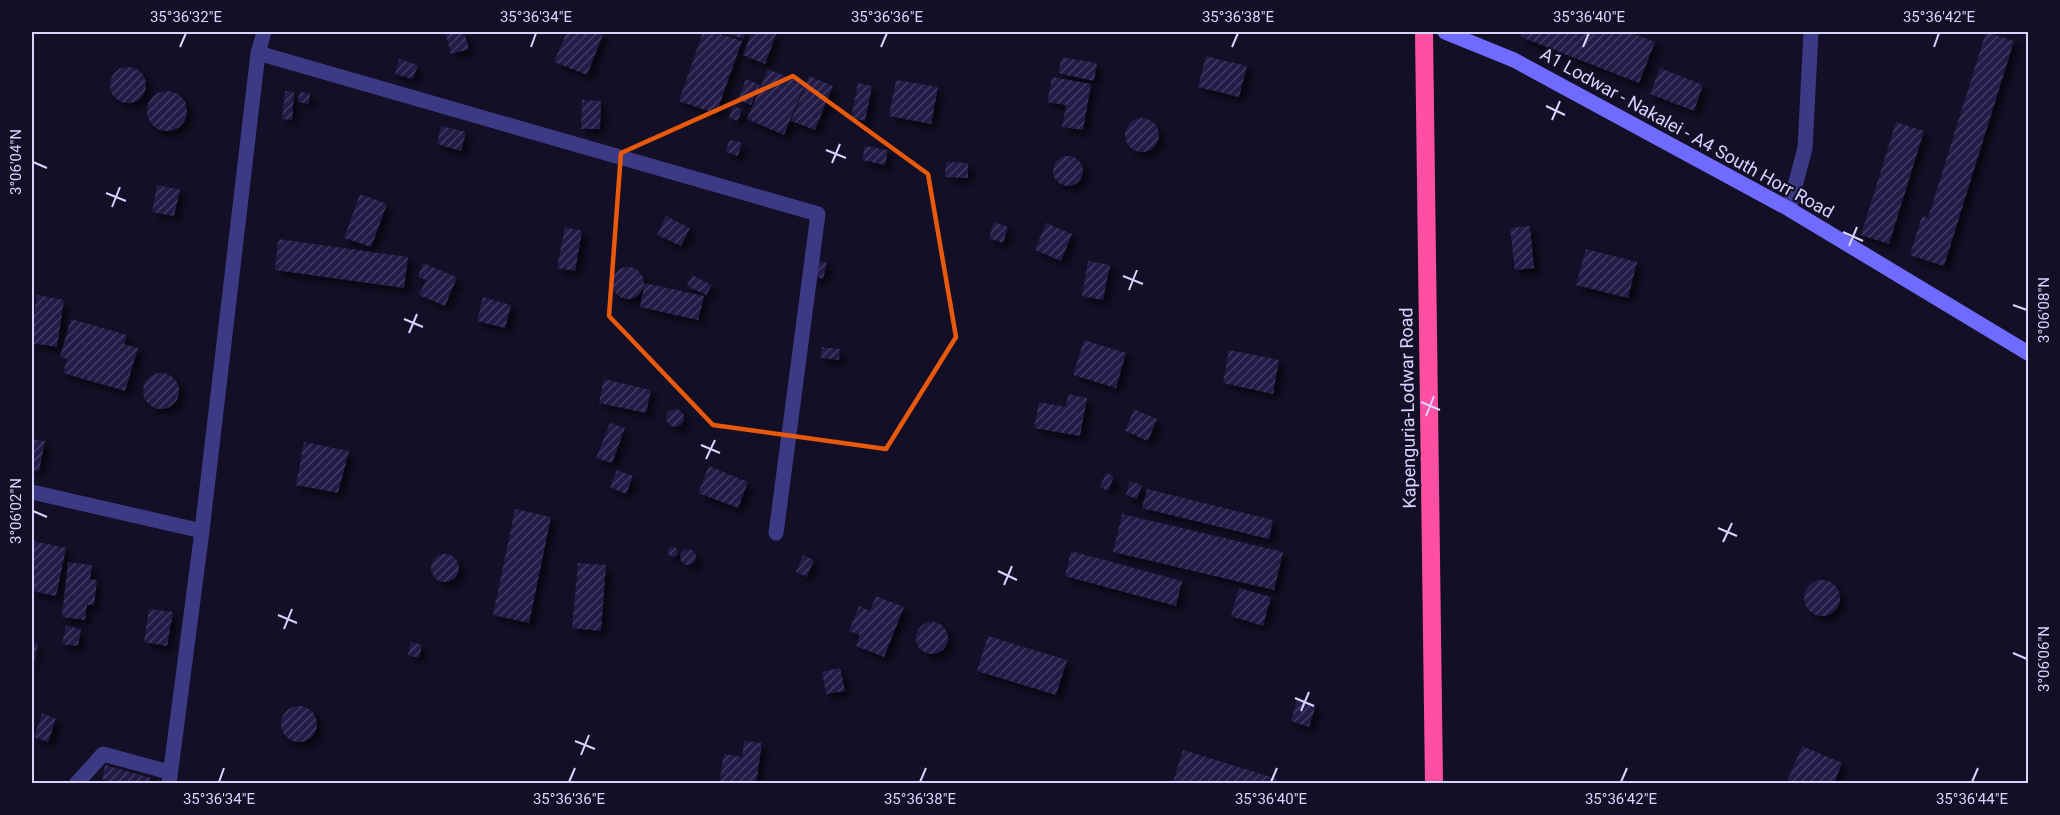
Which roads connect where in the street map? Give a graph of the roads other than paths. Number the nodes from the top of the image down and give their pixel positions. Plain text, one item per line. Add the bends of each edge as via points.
1 (264, 32) edge
2 (1424, 32) edge
3 (1445, 32) edge
4 (1811, 32) edge
5 (258, 53) junction
6 (1789, 209) junction
7 (2028, 353) edge
8 (32, 492) edge
9 (202, 531) junction
10 (776, 533) dead end
11 (169, 778) edge
12 (76, 783) edge
13 (1434, 783) edge

1 - 5 street
2 - 13 highway, Kapenguria-Lodwar Road
3 - 6 main road, A1 Lodwar - Nakalei - A4 South Horr Road via 1514,60
4 - 6 street via 1805,148
5 - 9 street
5 - 10 street via 818,214
6 - 7 main road, A1 Lodwar - Nakalei - A4 South Horr Road
8 - 9 street
9 - 11 street
11 - 12 street via 103,754

